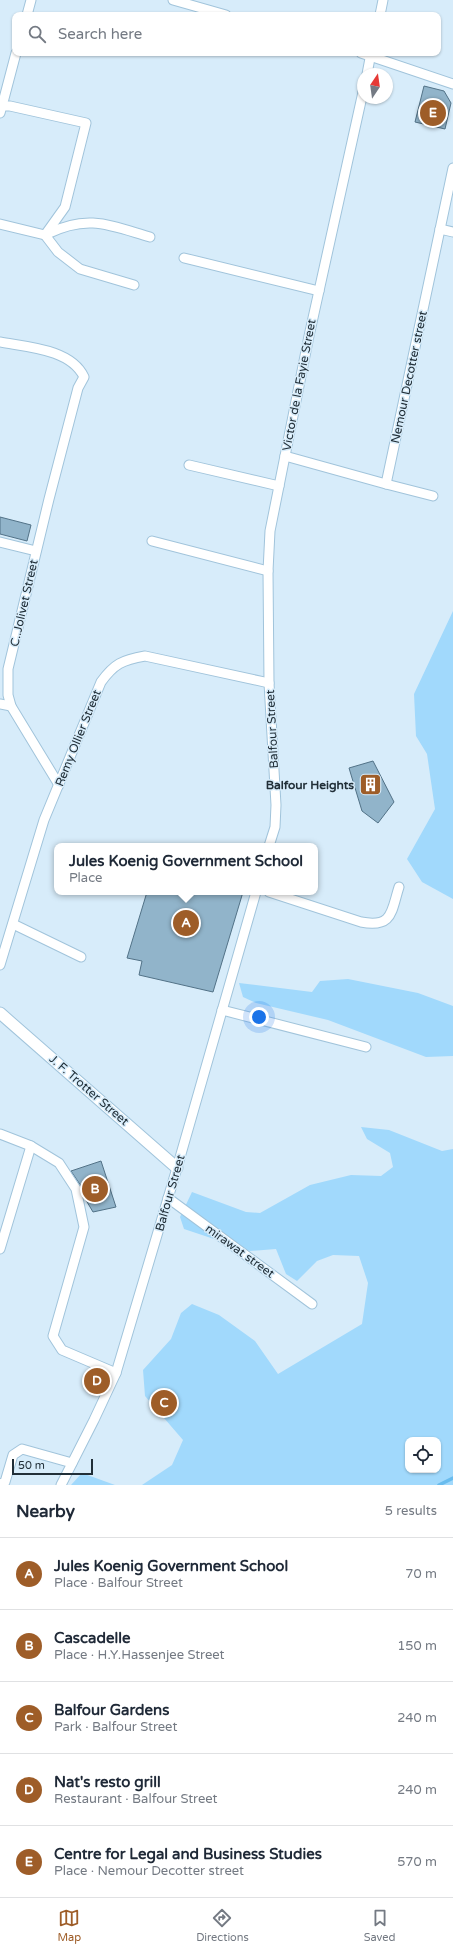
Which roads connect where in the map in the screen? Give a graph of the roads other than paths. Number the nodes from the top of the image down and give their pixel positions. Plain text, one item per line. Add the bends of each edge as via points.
1 (31, 0) edge
2 (173, 0) edge
3 (383, 0) edge
4 (28, 12) edge
5 (215, 12) edge
6 (381, 12) edge
7 (15, 56) edge
8 (370, 56) edge
9 (376, 56) edge
10 (368, 68) edge
11 (453, 84) edge
12 (360, 104) edge
13 (1, 110) edge
14 (453, 168) edge
15 (0, 224) edge
16 (440, 229) junction
17 (453, 232) edge
18 (45, 235) junction
19 (150, 236) dead end
20 (184, 258) dead end
21 (134, 285) dead end
22 (319, 291) junction
23 (0, 342) edge
24 (285, 456) junction
25 (189, 465) dead end
26 (386, 484) junction
27 (279, 486) junction
28 (433, 496) dead end
29 (152, 541) dead end
30 (0, 542) edge
31 (36, 552) junction
32 (268, 571) junction
33 (269, 683) junction
34 (0, 704) edge
35 (12, 706) junction
36 (59, 784) junction
37 (270, 843) edge
38 (399, 887) dead end
39 (255, 895) edge
40 (278, 895) edge
41 (13, 924) junction
42 (81, 957) dead end
43 (0, 966) edge
44 (222, 1010) junction
45 (0, 1013) edge
46 (366, 1047) dead end
47 (0, 1134) edge
48 (31, 1146) junction
49 (177, 1168) junction
50 (168, 1198) junction
51 (0, 1249) edge
52 (312, 1304) dead end
53 (116, 1373) junction
54 (72, 1463) junction
55 (0, 1484) edge
56 (61, 1485) edge

1 - 4 street
2 - 5 street
3 - 6 street
7 - 13 street
8 - 10 street
9 - 11 street
12 - 22 street, Victor de la Fayie Street
13 - 18 street via 10,106 86,123 65,207
14 - 16 street, Nemour Decotter street
15 - 18 street
16 - 17 street
16 - 26 street, Nemour Decotter street
18 - 19 street via 61,227 84,222 109,225
18 - 21 street via 58,252 80,269
20 - 22 street
22 - 24 street, Victor de la Fayie Street
23 - 31 street, C..Jolivet Street via 55,354 70,361 80,369 84,377 78,388
24 - 26 street
24 - 27 street, Victor de la Fayie Street
25 - 27 street
26 - 28 street
27 - 32 street, Victor de la Fayie Street via 270,531
29 - 32 street
30 - 31 street
31 - 35 street, C..Jolivet Street via 8,669 8,695
32 - 33 street, Victor de la Fayie Street
33 - 36 street, Remy Ollier Street via 145,656 126,659 111,668 100,682
33 - 37 street, Balfour Street via 276,805
34 - 35 street
35 - 36 street, C..Jolivet Street
36 - 41 street, Remy Ollier Street via 44,820
38 - 40 street via 391,914 385,922 374,924
39 - 44 street, Balfour Street
41 - 42 street
41 - 43 street, Remy Ollier Street
44 - 46 street
44 - 49 street, Balfour Street
45 - 49 street, J. F. Trotter Street
47 - 48 street
48 - 51 street
48 - 53 street via 59,1163 76,1190 84,1227 53,1336 62,1350
49 - 50 street, Balfour Street
50 - 52 street, mirawat street
50 - 53 street, Balfour Street
53 - 54 street, Balfour Street
54 - 55 street via 22,1449 13,1455 5,1482
54 - 56 street, Balfour Street

